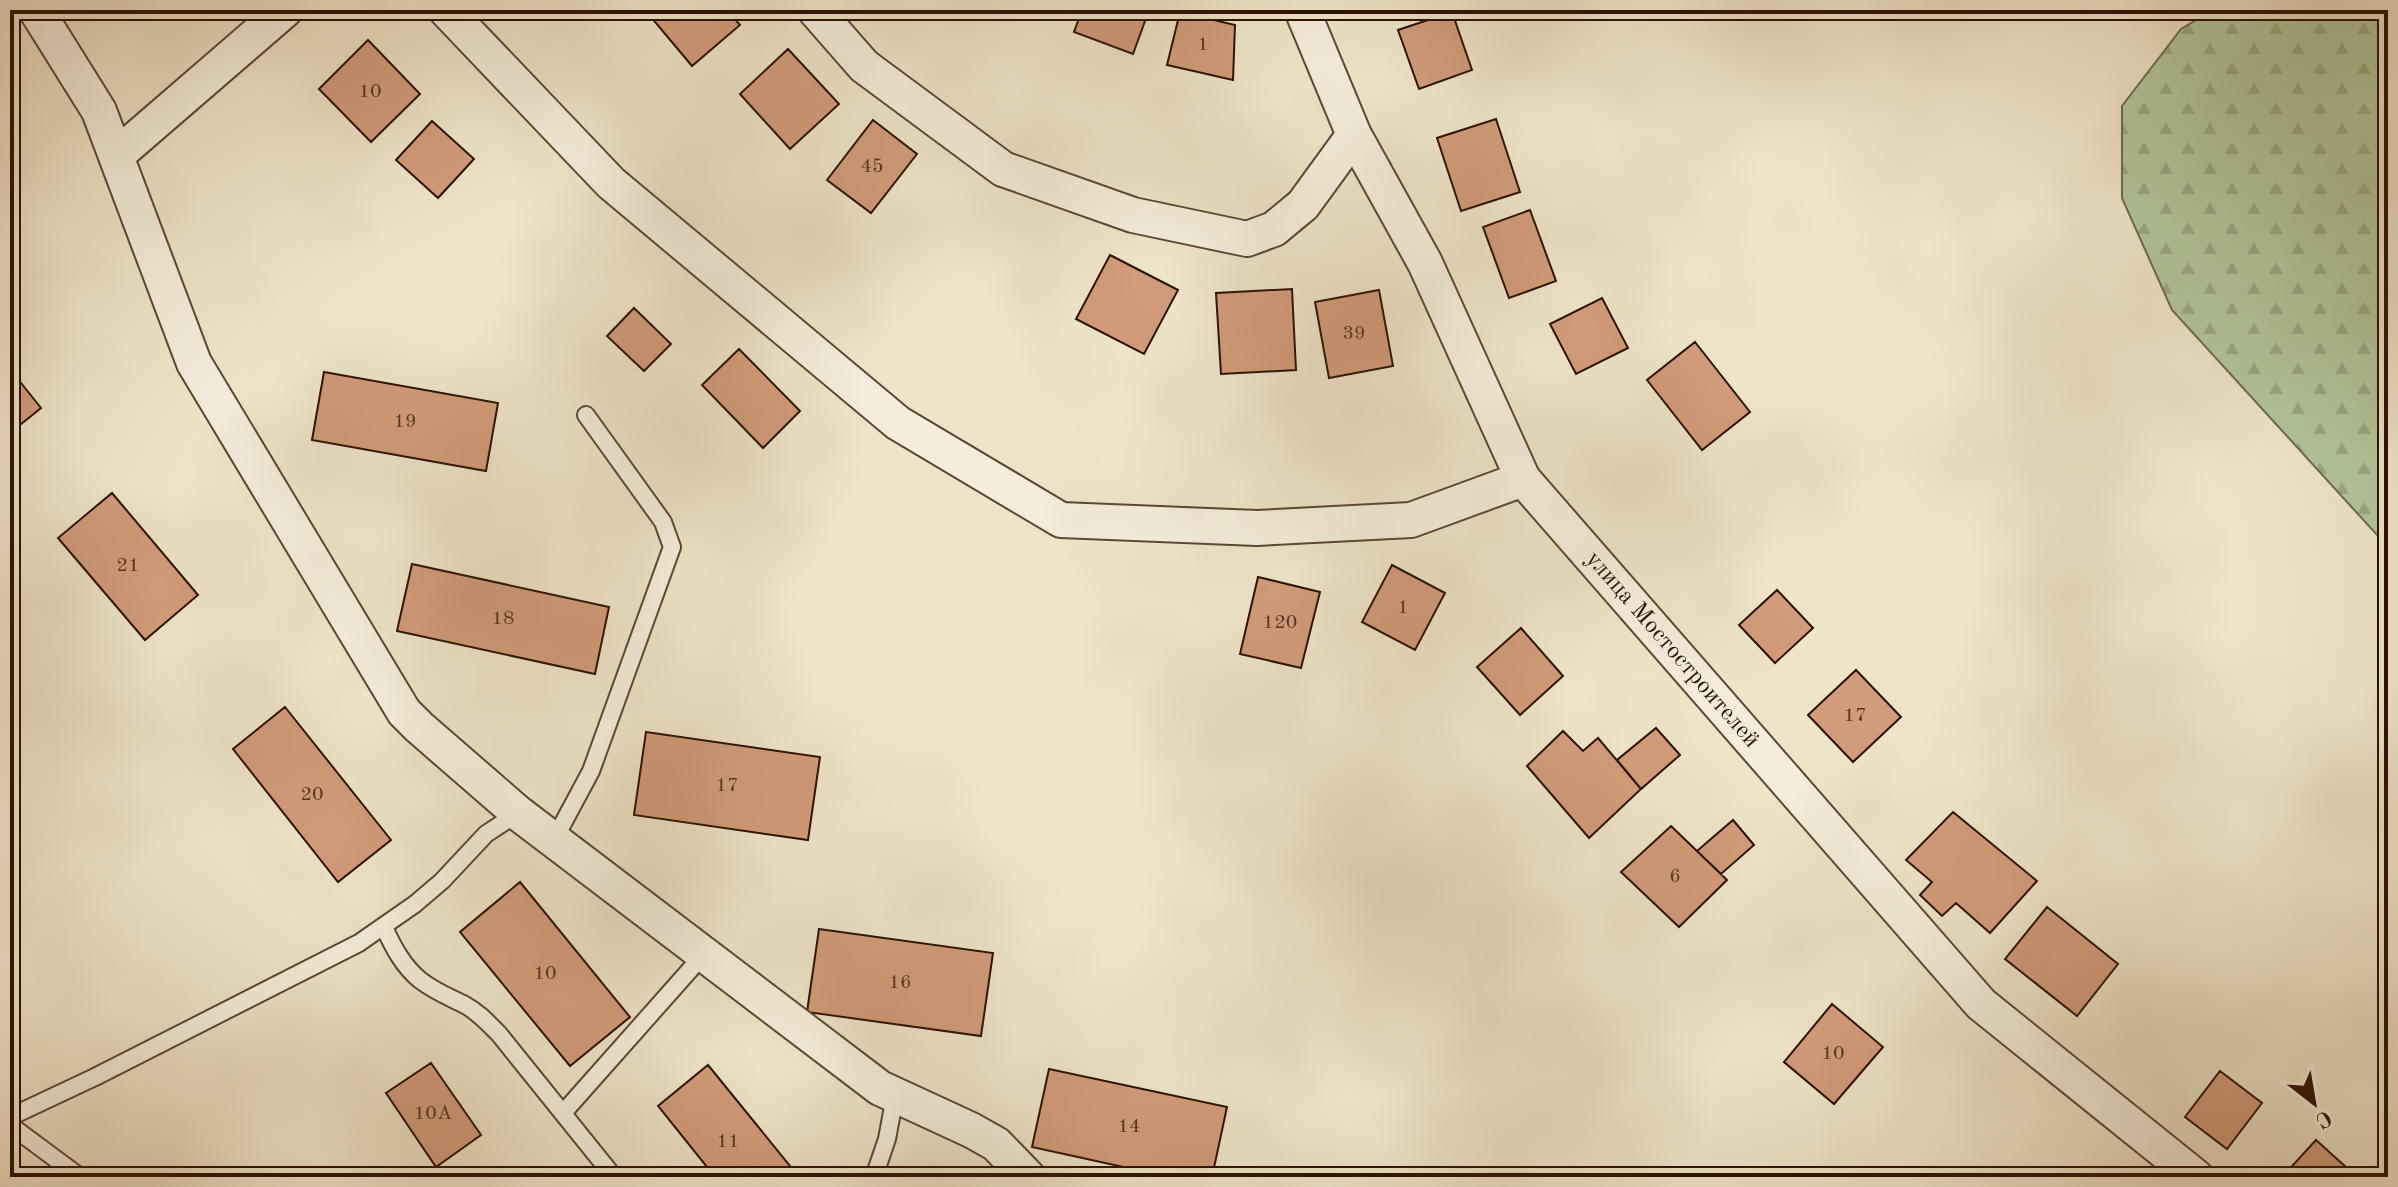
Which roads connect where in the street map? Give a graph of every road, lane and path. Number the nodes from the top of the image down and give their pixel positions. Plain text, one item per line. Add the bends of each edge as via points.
1 (36, 10) edge
2 (285, 10) edge
3 (446, 10) edge
4 (815, 10) edge
5 (1302, 10) edge
6 (1354, 135) junction
7 (116, 156) junction
8 (586, 415) dead end
9 (1523, 479) junction
10 (518, 813) junction
11 (554, 840) junction
12 (384, 927) junction
13 (704, 954) junction
14 (895, 1096) junction
15 (563, 1113) junction
16 (10, 1117) edge
17 (10, 1125) edge
18 (80, 1177) edge
19 (614, 1177) edge
20 (874, 1177) edge
21 (1028, 1177) edge
22 (2196, 1177) edge

1 - 7 street via 99,111
2 - 7 street
3 - 9 street via 611,183 898,423 1061,520 1257,528 1411,520
4 - 6 street via 864,66 1003,169 1133,215 1247,239 1274,229 1303,205
5 - 6 street, улица Мостостроителей
6 - 9 street, улица Мостостроителей via 1425,263
7 - 10 street via 194,363 394,698 419,727
8 - 11 lane via 663,522 672,547 591,771
9 - 22 street, улица Мостостроителей via 1981,1004
10 - 11 street
10 - 12 lane via 486,834 442,881
11 - 13 street
12 - 15 lane via 408,968 483,1018
12 - 16 lane
13 - 14 street
13 - 15 lane
14 - 20 lane
14 - 21 street via 996,1144
15 - 19 lane
17 - 18 lane

